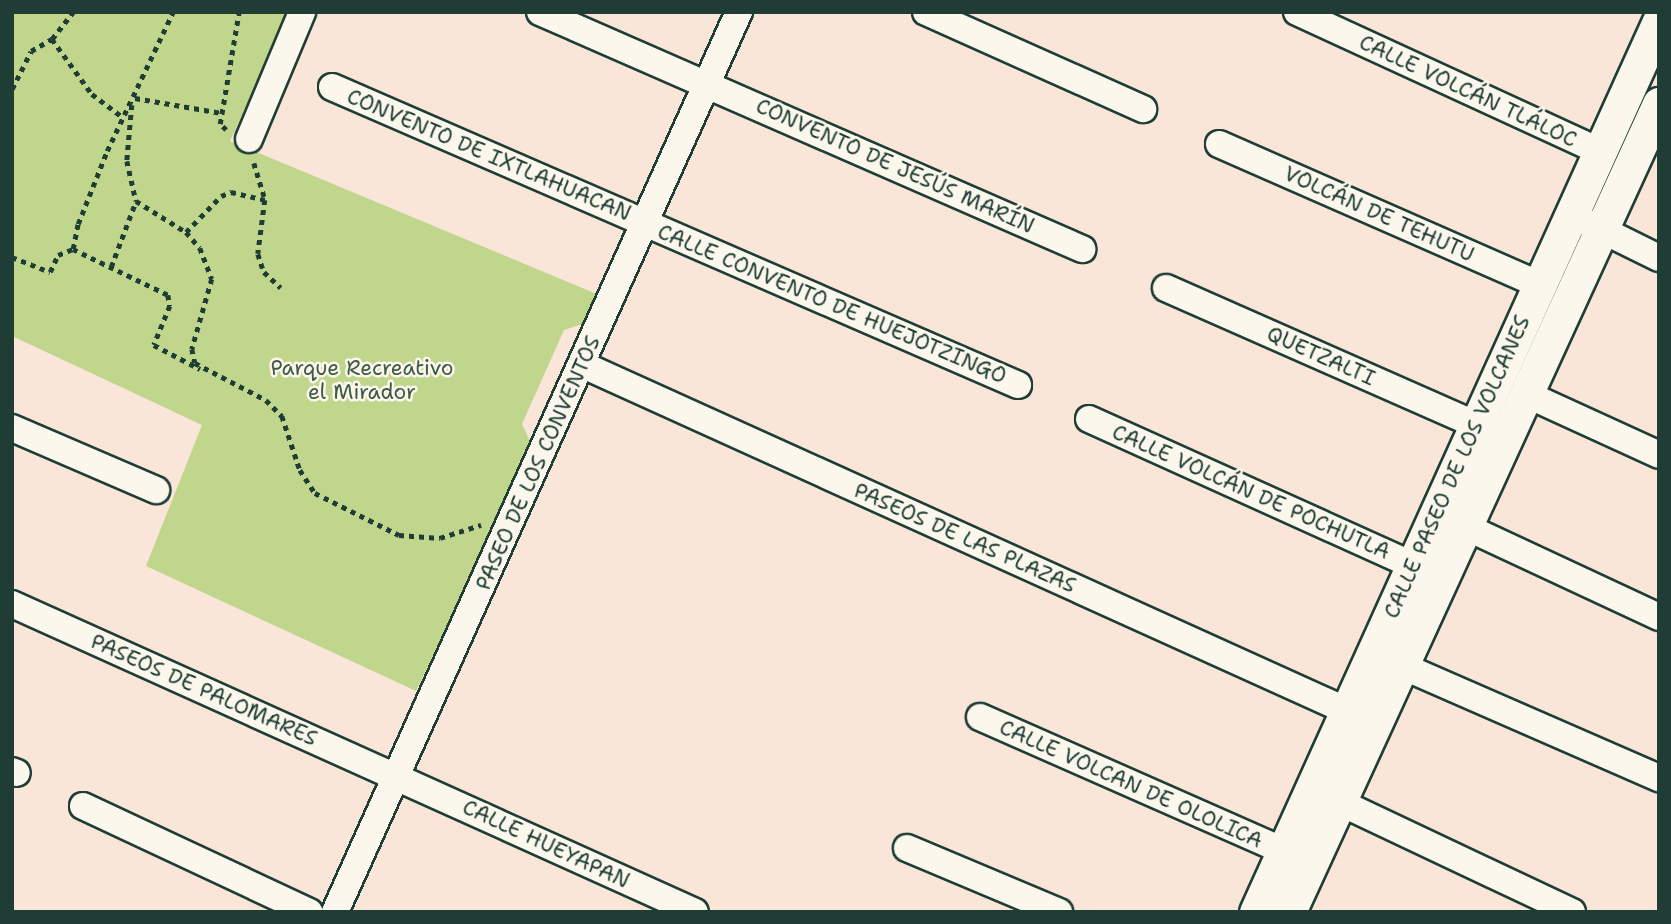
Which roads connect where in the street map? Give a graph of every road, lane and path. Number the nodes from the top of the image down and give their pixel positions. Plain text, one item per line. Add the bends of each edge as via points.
1 (73, 12) edge
2 (173, 12) edge
3 (302, 12) edge
4 (540, 12) edge
5 (739, 12) edge
6 (926, 12) edge
7 (1297, 12) edge
8 (1659, 21) edge
9 (52, 39) junction
10 (707, 83) junction
11 (332, 88) dead end
12 (12, 89) edge
13 (135, 98) junction
14 (1659, 104) edge
15 (132, 105) junction
16 (1143, 109) dead end
17 (222, 113) dead end
18 (124, 118) junction
19 (249, 139) dead end
20 (1219, 144) dead end
21 (1601, 152) junction
22 (263, 185) dead end
23 (265, 200) junction
24 (136, 201) junction
25 (1572, 215) junction
26 (646, 223) junction
27 (1602, 229) junction
28 (186, 232) junction
29 (73, 248) junction
30 (1082, 249) dead end
31 (12, 257) edge
32 (1659, 258) edge
33 (111, 267) junction
34 (1540, 285) junction
35 (281, 288) dead end
36 (1166, 288) dead end
37 (583, 365) junction
38 (205, 372) junction
39 (1018, 385) dead end
40 (1526, 394) junction
41 (1089, 419) dead end
42 (1475, 425) junction
43 (12, 428) edge
44 (1659, 455) edge
45 (156, 490) dead end
46 (515, 514) junction
47 (1466, 527) junction
48 (1413, 565) junction
49 (12, 604) edge
50 (1659, 617) edge
51 (1400, 665) junction
52 (1347, 711) junction
53 (980, 717) dead end
54 (396, 775) junction
55 (1659, 778) edge
56 (1337, 801) junction
57 (83, 806) dead end
58 (907, 848) dead end
59 (1282, 850) junction
60 (309, 912) edge
61 (335, 912) edge
62 (695, 912) edge
63 (1059, 912) edge
64 (1256, 912) edge
65 (1289, 912) edge
66 (1572, 912) edge

1 - 9 path
2 - 13 path
3 - 19 street
4 - 10 street, CONVENTO DE JESÚS MARÍN
5 - 10 street, PASEO DE LOS CONVENTOS
6 - 16 street
7 - 21 street, CALLE VOLCÁN TLÁLOC
8 - 21 street, CALLE PASEO DE LOS VOLCANES
9 - 12 path via 31,51
9 - 18 path via 92,94
10 - 26 street, PASEO DE LOS CONVENTOS
10 - 30 street, CONVENTO DE JESÚS MARÍN
11 - 26 street, CONVENTO DE IXTLAHUACAN
13 - 15 path
13 - 17 path
14 - 27 street, CALLE PASEO DE LOS VOLCANES
15 - 18 path
15 - 24 path via 127,162
18 - 29 path via 78,225
20 - 34 street, VOLCÁN DE TEHUTU
21 - 25 street, CALLE PASEO DE LOS VOLCANES
22 - 23 path
23 - 28 path via 231,192 221,196
23 - 35 path via 258,254 264,272
24 - 28 path
24 - 33 path
25 - 27 street
25 - 34 street, CALLE PASEO DE LOS VOLCANES
26 - 37 street, PASEO DE LOS CONVENTOS
26 - 39 street, CALLE CONVENTO DE HUEJOTZINGO
27 - 32 street
27 - 40 street, CALLE PASEO DE LOS VOLCANES
28 - 38 path via 204,254 212,279 192,349 195,363
29 - 31 path via 58,256 50,272
29 - 33 path
33 - 38 path via 168,295 170,306 154,345
34 - 42 street, CALLE PASEO DE LOS VOLCANES
36 - 42 street, QUETZALTI
37 - 46 street, PASEO DE LOS CONVENTOS
37 - 52 street, PASEOS DE LAS PLAZAS
38 - 46 path via 265,400 282,416 300,470 315,493 399,534 440,538
40 - 44 street
40 - 47 street, CALLE PASEO DE LOS VOLCANES
41 - 48 street, CALLE VOLCÁN DE POCHUTLA
42 - 48 street, CALLE PASEO DE LOS VOLCANES
43 - 45 street
46 - 54 street, PASEO DE LOS CONVENTOS
47 - 50 street
47 - 51 street, CALLE PASEO DE LOS VOLCANES
48 - 52 street, CALLE PASEO DE LOS VOLCANES
49 - 54 street, PASEOS DE PALOMARES
51 - 55 street
51 - 56 street, CALLE PASEO DE LOS VOLCANES
52 - 59 street, CALLE PASEO DE LOS VOLCANES
53 - 59 street, CALLE VOLCAN DE OLOLICA
54 - 61 street, PASEO DE LOS CONVENTOS
54 - 62 street, CALLE HUEYAPAN
56 - 65 street, CALLE PASEO DE LOS VOLCANES
56 - 66 street
57 - 60 street
58 - 63 street
59 - 64 street, CALLE PASEO DE LOS VOLCANES

